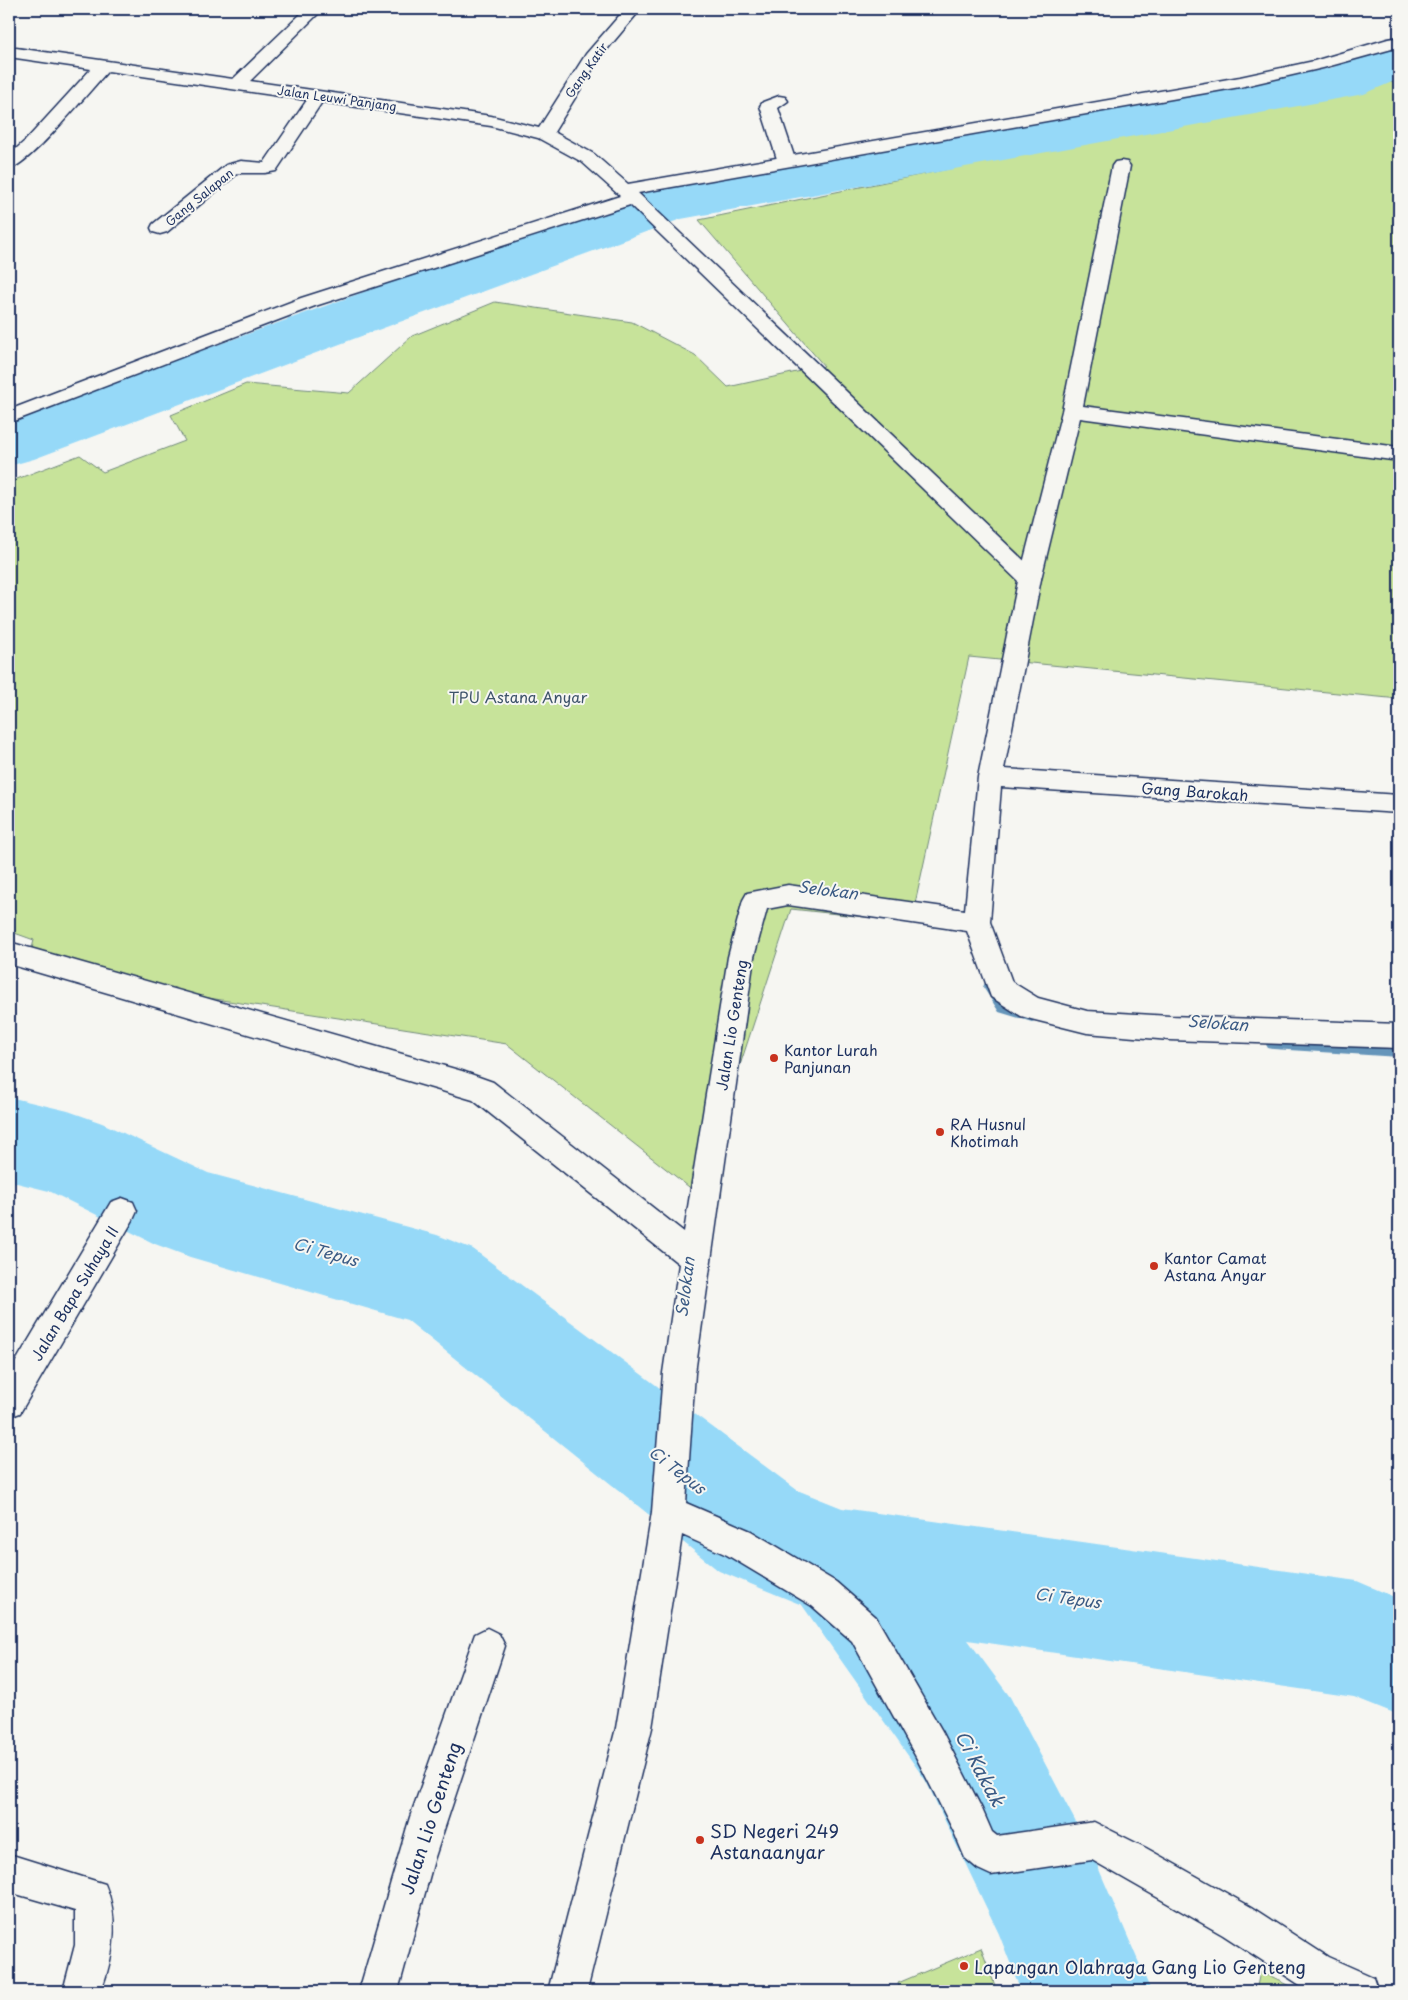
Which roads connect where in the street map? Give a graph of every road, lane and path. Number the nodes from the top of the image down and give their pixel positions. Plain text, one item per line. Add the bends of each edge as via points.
1 (315, 9) edge
2 (633, 9) edge
3 (1396, 42) edge
4 (9, 52) edge
5 (104, 66) junction
6 (238, 84) junction
7 (318, 96) junction
8 (779, 101) dead end
9 (544, 134) junction
10 (786, 159) junction
11 (9, 164) edge
12 (1122, 166) dead end
13 (639, 204) junction
14 (160, 228) dead end
15 (1072, 411) junction
16 (9, 417) edge
17 (1399, 454) edge
18 (1030, 579) junction
19 (990, 777) junction
20 (1399, 804) edge
21 (977, 922) junction
22 (9, 952) edge
23 (1399, 1036) edge
24 (122, 1211) dead end
25 (695, 1259) junction
26 (9, 1402) edge
27 (676, 1518) junction
28 (487, 1646) dead end
29 (9, 1873) edge
30 (82, 1991) edge
31 (378, 1991) edge
32 (567, 1991) edge
33 (1359, 1991) edge

1 - 6 street
2 - 9 street, Gang Katir via 592,57
3 - 10 street via 1328,63 1230,84
4 - 5 street, Jalan Leuwi Panjang
5 - 6 street, Jalan Leuwi Panjang
5 - 11 street via 32,144
6 - 7 street, Jalan Leuwi Panjang
7 - 9 street, Jalan Leuwi Panjang via 491,122
7 - 14 street, Gang Salapan via 270,167 239,166 232,169
8 - 10 street via 769,106
9 - 13 street, Jalan Leuwi Panjang via 588,158
10 - 13 street
12 - 15 street
13 - 16 street via 308,302
13 - 18 street, Jalan Leuwi Panjang
15 - 17 street
15 - 18 street
18 - 19 street
19 - 20 street, Gang Barokah
19 - 21 street
21 - 23 street via 1001,990 1031,1008 1087,1022
21 - 25 street, Jalan Lio Genteng via 788,895 756,900 741,957
22 - 25 street via 483,1091
24 - 26 street, Jalan Bapa Suhaya II
25 - 27 street, Jalan Lio Genteng via 679,1373
27 - 32 street via 640,1685 634,1728
27 - 33 street via 739,1543 824,1594 864,1629 929,1744 978,1845 991,1856 1094,1841 1236,1921 1314,1971
28 - 31 street, Jalan Lio Genteng via 444,1767
29 - 30 street via 92,1897 97,1923 92,1964

